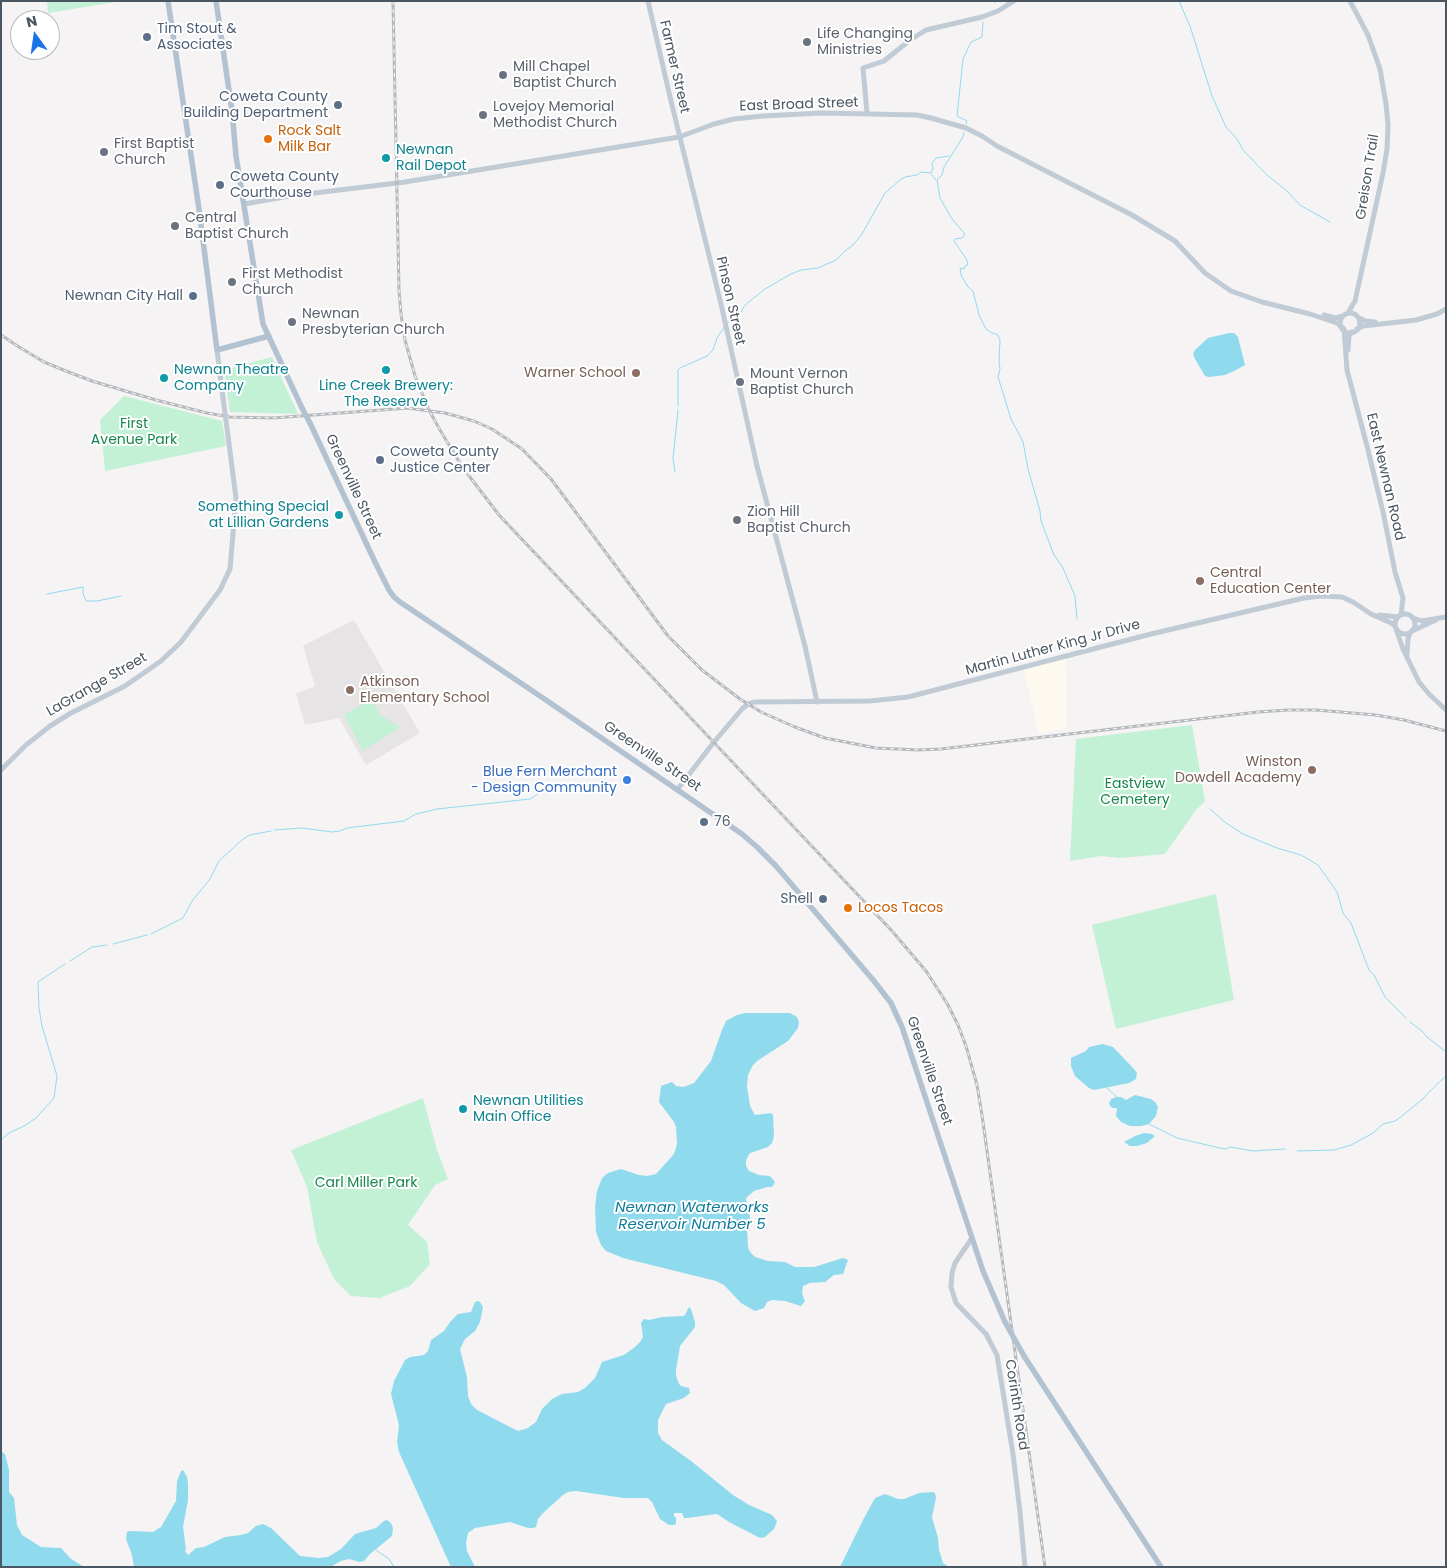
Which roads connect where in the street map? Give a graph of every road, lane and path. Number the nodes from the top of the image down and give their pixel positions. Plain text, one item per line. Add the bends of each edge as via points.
1 (168, 1) edge
2 (216, 1) edge
3 (648, 1) edge
4 (1014, 1) edge
5 (1350, 1) edge
6 (867, 113) junction
7 (680, 137) junction
8 (244, 204) junction
9 (1355, 301) junction
10 (1446, 309) edge
11 (1310, 314) junction
12 (1346, 315) junction
13 (1357, 316) junction
14 (1388, 323) junction
15 (263, 324) junction
16 (1343, 328) junction
17 (1355, 330) junction
18 (268, 336) junction
19 (262, 338) junction
20 (217, 350) junction
21 (1346, 360) junction
22 (1403, 598) junction
23 (1365, 609) junction
24 (1400, 616) junction
25 (1412, 617) junction
26 (1446, 617) edge
27 (1436, 620) junction
28 (1396, 628) junction
29 (1411, 632) junction
30 (1407, 655) junction
31 (817, 702) junction
32 (1446, 710) edge
33 (1, 770) edge
34 (678, 790) junction
35 (972, 1238) junction
36 (1025, 1567) edge
37 (1161, 1567) edge

1 - 20 main road, LaGrange Street
2 - 8 main road
3 - 7 street, Farmer Street
4 - 6 street via 982,17 926,30 884,61 863,68
5 - 9 street, Greison Trail via 1368,35 1378,66 1388,125 1384,173
6 - 7 street, East Broad Street via 734,119
6 - 11 street, East Broad Street via 917,115 966,128 1168,237 1205,273 1231,291
7 - 8 street, East Broad Street via 405,182
7 - 31 street, Pinson Street via 757,466
8 - 15 main road
9 - 12 street, Greison Trail
9 - 13 street, Greison Trail
10 - 14 street via 1416,320
11 - 12 street, East Broad Street via 1334,318
11 - 16 street, East Broad Street
12 - 13 street, East Broad Street
12 - 16 street via 1341,321
13 - 14 street, East Broad Street via 1366,321
13 - 17 street via 1360,324
14 - 17 street
15 - 18 main road, Greenville Street
15 - 19 main road
16 - 17 street, East Broad Street via 1348,332
16 - 21 street, East Newnan Road
17 - 21 street, East Newnan Road via 1349,336
18 - 19 main road
18 - 34 main road, Greenville Street, bridge via 374,562 394,597
19 - 20 main road
20 - 33 street, LaGrange Street, bridge via 236,498 230,569 220,590 181,642 162,661 125,686 50,726
21 - 22 street, East Newnan Road
22 - 24 street, East Newnan Road
22 - 25 street, East Newnan Road
23 - 24 street, Martin Luther King Jr Drive via 1383,616
23 - 28 street, Martin Luther King Jr Drive
23 - 31 street, Martin Luther King Jr Drive via 1342,597 1304,598 908,697
24 - 25 street
24 - 28 street via 1395,623
25 - 27 street via 1422,621
25 - 29 street via 1415,624
26 - 27 street
27 - 29 street
28 - 29 street via 1404,634
28 - 30 street
29 - 30 street
30 - 32 street via 1423,687
31 - 34 street, Martin Luther King Jr Drive via 761,701 748,704
34 - 35 main road, Greenville Street via 762,851 890,1003 902,1027
35 - 36 street, Corinth Road via 955,1263 951,1287 956,1303 986,1334 997,1355 1013,1454
35 - 37 main road, Greenville Street, bridge via 990,1290 1024,1356

